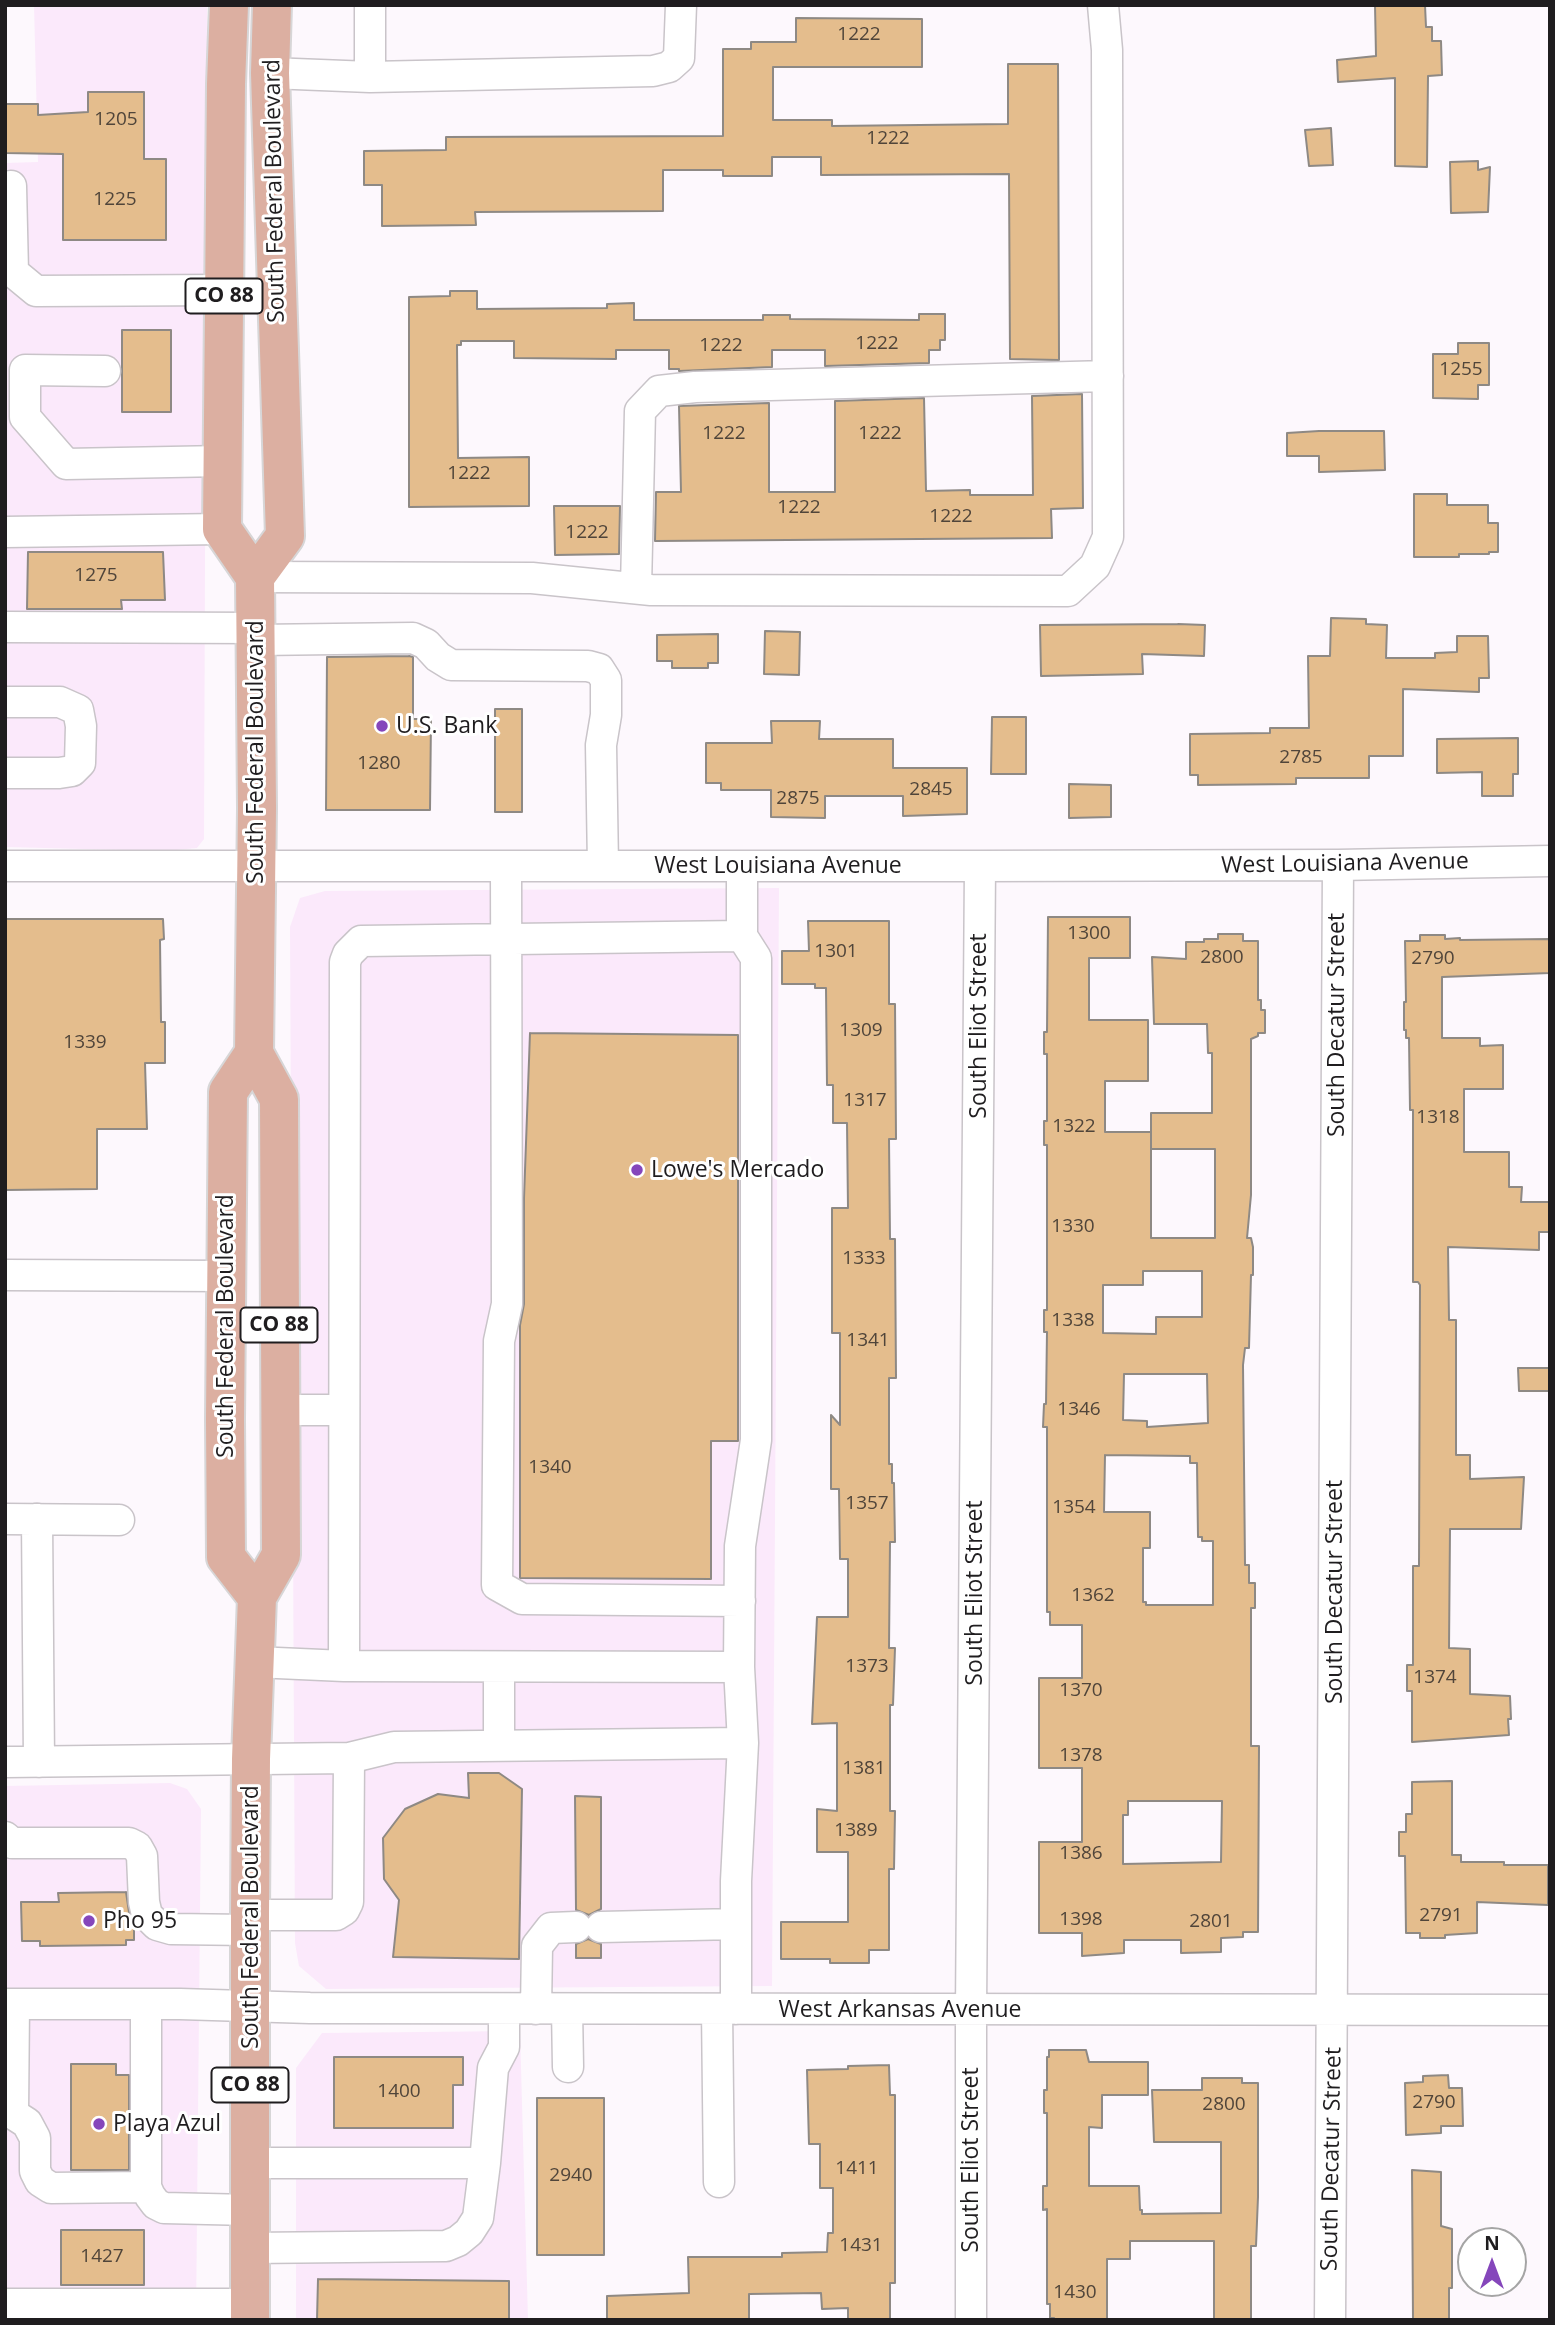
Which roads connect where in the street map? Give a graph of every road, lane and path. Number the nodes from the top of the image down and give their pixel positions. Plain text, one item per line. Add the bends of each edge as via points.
1 (229, 5) edge
2 (272, 5) edge
3 (370, 5) edge
4 (681, 5) edge
5 (1103, 5) edge
6 (270, 74) junction
7 (370, 77) junction
8 (11, 186) dead end
9 (224, 290) junction
10 (105, 371) dead end
11 (1108, 376) junction
12 (223, 461) junction
13 (222, 529) junction
14 (5, 532) edge
15 (255, 577) junction
16 (636, 588) junction
17 (5, 627) edge
18 (257, 634) junction
19 (5, 702) edge
20 (5, 773) edge
21 (1550, 861) edge
22 (257, 865) junction
23 (1338, 865) junction
24 (5, 866) edge
25 (506, 866) junction
26 (603, 866) junction
27 (742, 866) junction
28 (980, 866) junction
29 (742, 936) junction
30 (507, 940) junction
31 (254, 1053) junction
32 (5, 1275) edge
33 (226, 1276) junction
34 (280, 1410) junction
35 (344, 1410) junction
36 (5, 1519) edge
37 (37, 1519) junction
38 (119, 1520) dead end
39 (257, 1597) junction
40 (740, 1601) junction
41 (255, 1662) junction
42 (344, 1666) junction
43 (499, 1667) junction
44 (740, 1667) junction
45 (743, 1743) junction
46 (499, 1746) junction
47 (349, 1758) junction
48 (251, 1759) junction
49 (5, 1762) edge
50 (39, 1762) junction
51 (5, 1837) edge
52 (250, 1923) junction
53 (736, 1924) junction
54 (10, 2004) edge
55 (146, 2004) junction
56 (250, 2008) junction
57 (504, 2009) junction
58 (536, 2009) junction
59 (567, 2009) junction
60 (727, 2010) junction
61 (971, 2010) junction
62 (1334, 2010) junction
63 (1550, 2010) edge
64 (568, 2067) dead end
65 (250, 2163) junction
66 (485, 2163) junction
67 (719, 2182) dead end
68 (146, 2187) junction
69 (250, 2210) junction
70 (250, 2248) junction
71 (5, 2304) edge
72 (148, 2312) edge
73 (250, 2312) edge
74 (971, 2320) edge
75 (1330, 2320) edge

1 - 9 main road, South Federal Boulevard / CO 88
2 - 6 main road, South Federal Boulevard / CO 88
3 - 7 street
4 - 7 street via 679,58 669,67 653,71
5 - 11 street
6 - 7 street
6 - 15 main road, South Federal Boulevard / CO 88 via 285,536
8 - 9 street via 13,271 36,291
9 - 12 main road, South Federal Boulevard / CO 88
10 - 12 street via 25,370 25,417 66,464
11 - 16 street via 659,391 640,411
11 - 16 street via 1108,537 1095,566 1068,591
12 - 13 main road, South Federal Boulevard / CO 88
13 - 14 street
13 - 15 main road
15 - 16 street via 532,578
15 - 18 main road, South Federal Boulevard / CO 88
17 - 18 street
18 - 22 main road, South Federal Boulevard / CO 88
18 - 26 street via 413,638 451,665 599,669 606,680 601,745
19 - 20 street via 60,702 78,710 81,726 80,763 72,771
21 - 23 street, West Louisiana Avenue
22 - 24 street, West Louisiana Avenue
22 - 25 street, West Louisiana Avenue
22 - 31 main road, South Federal Boulevard / CO 88
23 - 28 street, West Louisiana Avenue
23 - 62 street, South Decatur Street
25 - 26 street, West Louisiana Avenue
25 - 30 street
26 - 27 street, West Louisiana Avenue
27 - 28 street, West Louisiana Avenue
27 - 29 street
28 - 61 street, South Eliot Street
29 - 30 street
29 - 40 street via 756,958 756,1440 740,1546
30 - 35 street via 360,941 345,962
30 - 40 street via 507,1304 499,1341 497,1584 522,1599
31 - 33 main road, South Federal Boulevard / CO 88 via 228,1092
31 - 34 main road, South Federal Boulevard / CO 88 via 278,1098
32 - 33 street
33 - 39 main road, South Federal Boulevard / CO 88 via 226,1557
34 - 35 street
34 - 39 main road, South Federal Boulevard / CO 88 via 281,1555
35 - 42 street
36 - 37 street
37 - 38 street
37 - 50 street
39 - 41 main road, South Federal Boulevard / CO 88
40 - 44 street
41 - 42 street
41 - 48 main road, South Federal Boulevard / CO 88
42 - 43 street
43 - 44 street
43 - 46 street
44 - 45 street
45 - 46 street
45 - 53 street
46 - 47 street via 394,1747
47 - 48 street
47 - 52 street via 348,1902 344,1910 336,1915
48 - 50 street
48 - 52 main road, South Federal Boulevard / CO 88
49 - 50 street
51 - 52 street via 12,1843 129,1843 142,1856 144,1902 147,1915 157,1925 171,1929
52 - 56 main road, South Federal Boulevard / CO 88
53 - 58 street via 551,1928 537,1946
53 - 60 street
54 - 55 street, West Arkansas Avenue
54 - 68 street via 13,2114 27,2123 35,2137 35,2171 40,2181 51,2188
55 - 56 street, West Arkansas Avenue
55 - 68 street
56 - 57 street, West Arkansas Avenue
56 - 65 main road, South Federal Boulevard / CO 88
57 - 58 street, West Arkansas Avenue
57 - 66 street via 504,2047 493,2068
58 - 59 street, West Arkansas Avenue
59 - 60 street, West Arkansas Avenue
59 - 64 street
60 - 61 street, West Arkansas Avenue
60 - 67 street
61 - 62 street, West Arkansas Avenue
61 - 74 street, South Eliot Street
62 - 63 street, West Arkansas Avenue
62 - 75 street, South Decatur Street
65 - 66 street
65 - 69 main road, South Federal Boulevard / CO 88
66 - 70 street via 478,2218 469,2232 446,2246
68 - 69 street via 164,2208
69 - 70 main road, South Federal Boulevard / CO 88
70 - 73 main road, South Federal Boulevard / CO 88
71 - 72 street
72 - 73 street

